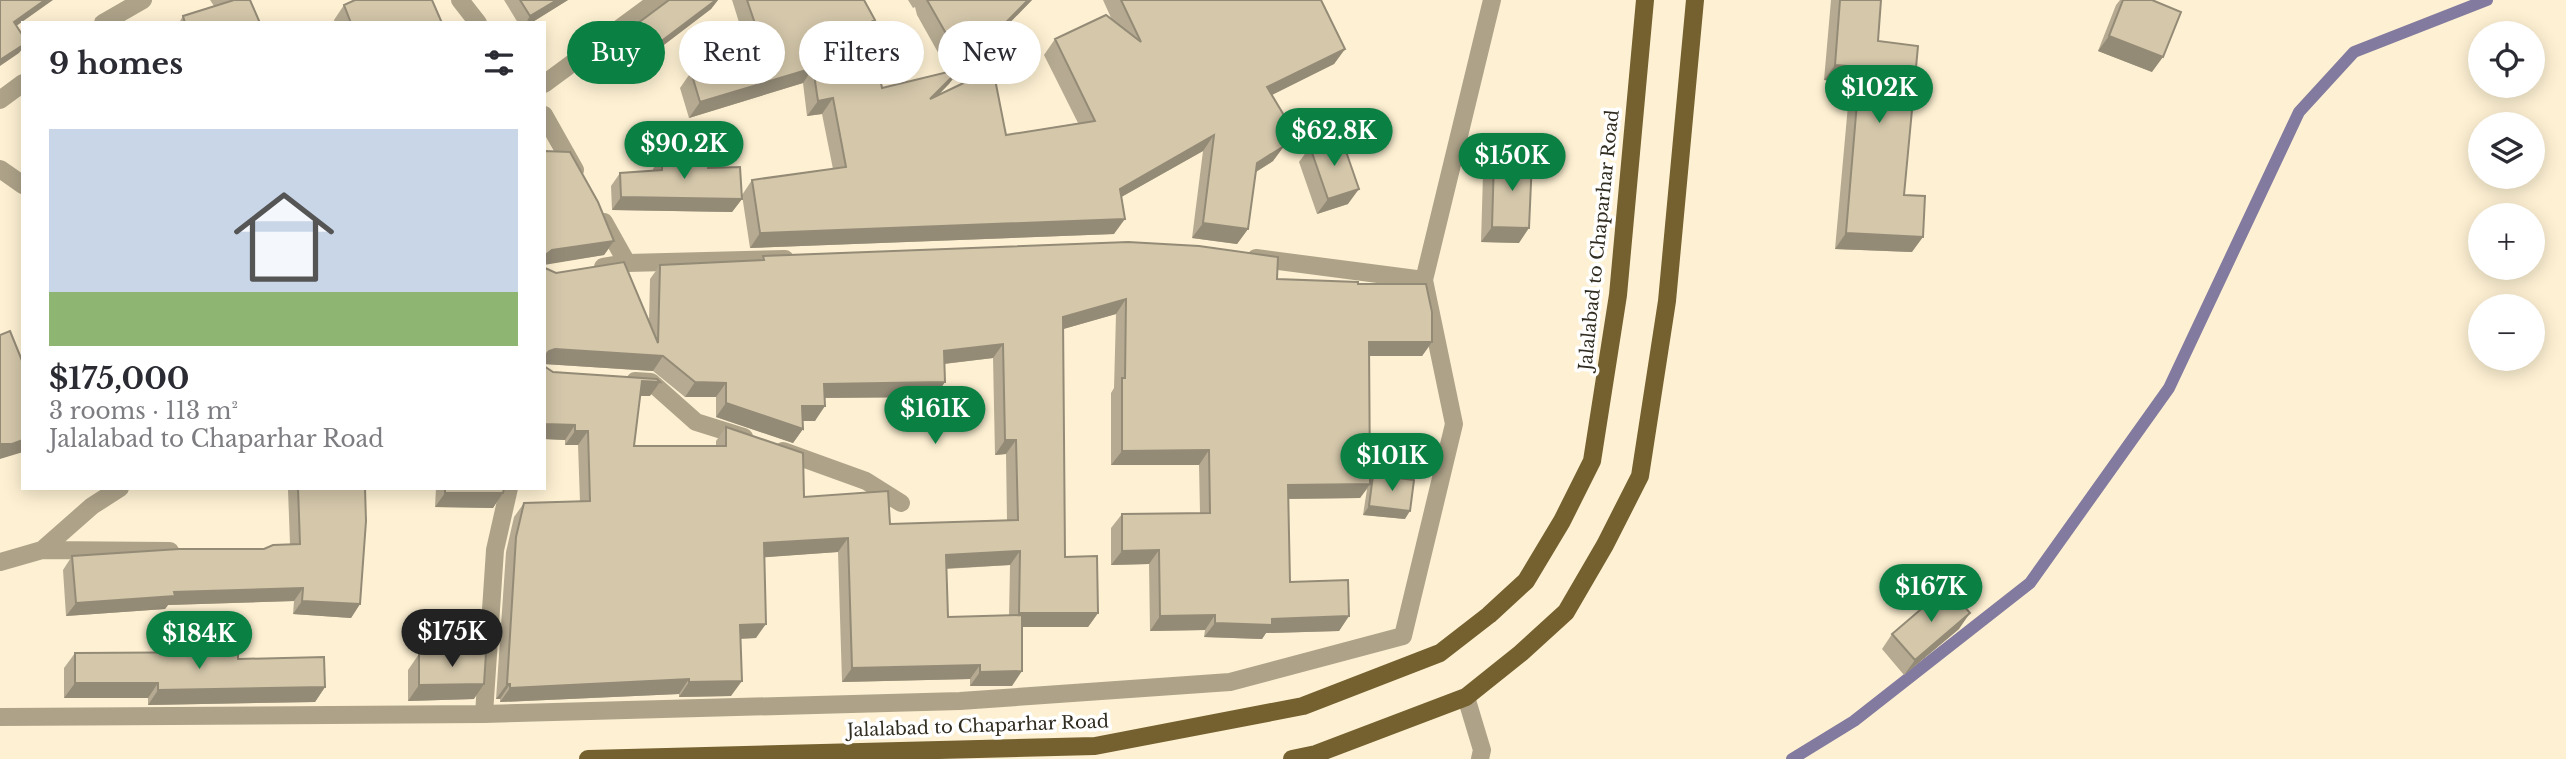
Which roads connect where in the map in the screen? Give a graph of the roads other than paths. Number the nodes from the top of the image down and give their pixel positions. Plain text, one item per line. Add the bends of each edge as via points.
1 (143, 0) edge
2 (460, 0) edge
3 (658, 0) edge
4 (1492, 0) edge
5 (1645, 0) edge
6 (1695, 0) edge
7 (106, 21) edge
8 (476, 21) edge
9 (546, 83) edge
10 (21, 84) edge
11 (0, 100) edge
12 (546, 119) edge
13 (0, 169) edge
14 (582, 183) edge
15 (21, 184) edge
16 (595, 206) edge
17 (1244, 257) edge
18 (805, 258) edge
19 (626, 263) junction
20 (585, 270) edge
21 (1424, 280) junction
22 (624, 380) edge
23 (117, 490) edge
24 (509, 490) edge
25 (901, 503) dead end
26 (42, 550) junction
27 (188, 551) edge
28 (0, 562) edge
29 (1466, 697) junction
30 (484, 714) junction
31 (0, 717) edge
32 (588, 759) edge
33 (1292, 759) edge
34 (1480, 759) edge

1 - 7 street
2 - 8 street
3 - 9 street
4 - 21 street
5 - 32 main road, Jalalabad to Chaparhar Road via 1618,295 1592,461 1526,581 1440,653 1303,706 1095,746
6 - 29 main road via 1667,301 1640,476 1566,612
10 - 11 street
12 - 14 street
13 - 15 street
16 - 19 street
17 - 21 street
18 - 19 street
19 - 20 street
21 - 30 street via 1454,424 1403,636 1230,682 960,701
22 - 25 street via 651,382 696,422 866,481
23 - 26 street
24 - 30 street via 495,550
26 - 27 street
26 - 28 street
29 - 33 main road
29 - 34 street via 1482,750
30 - 31 street

